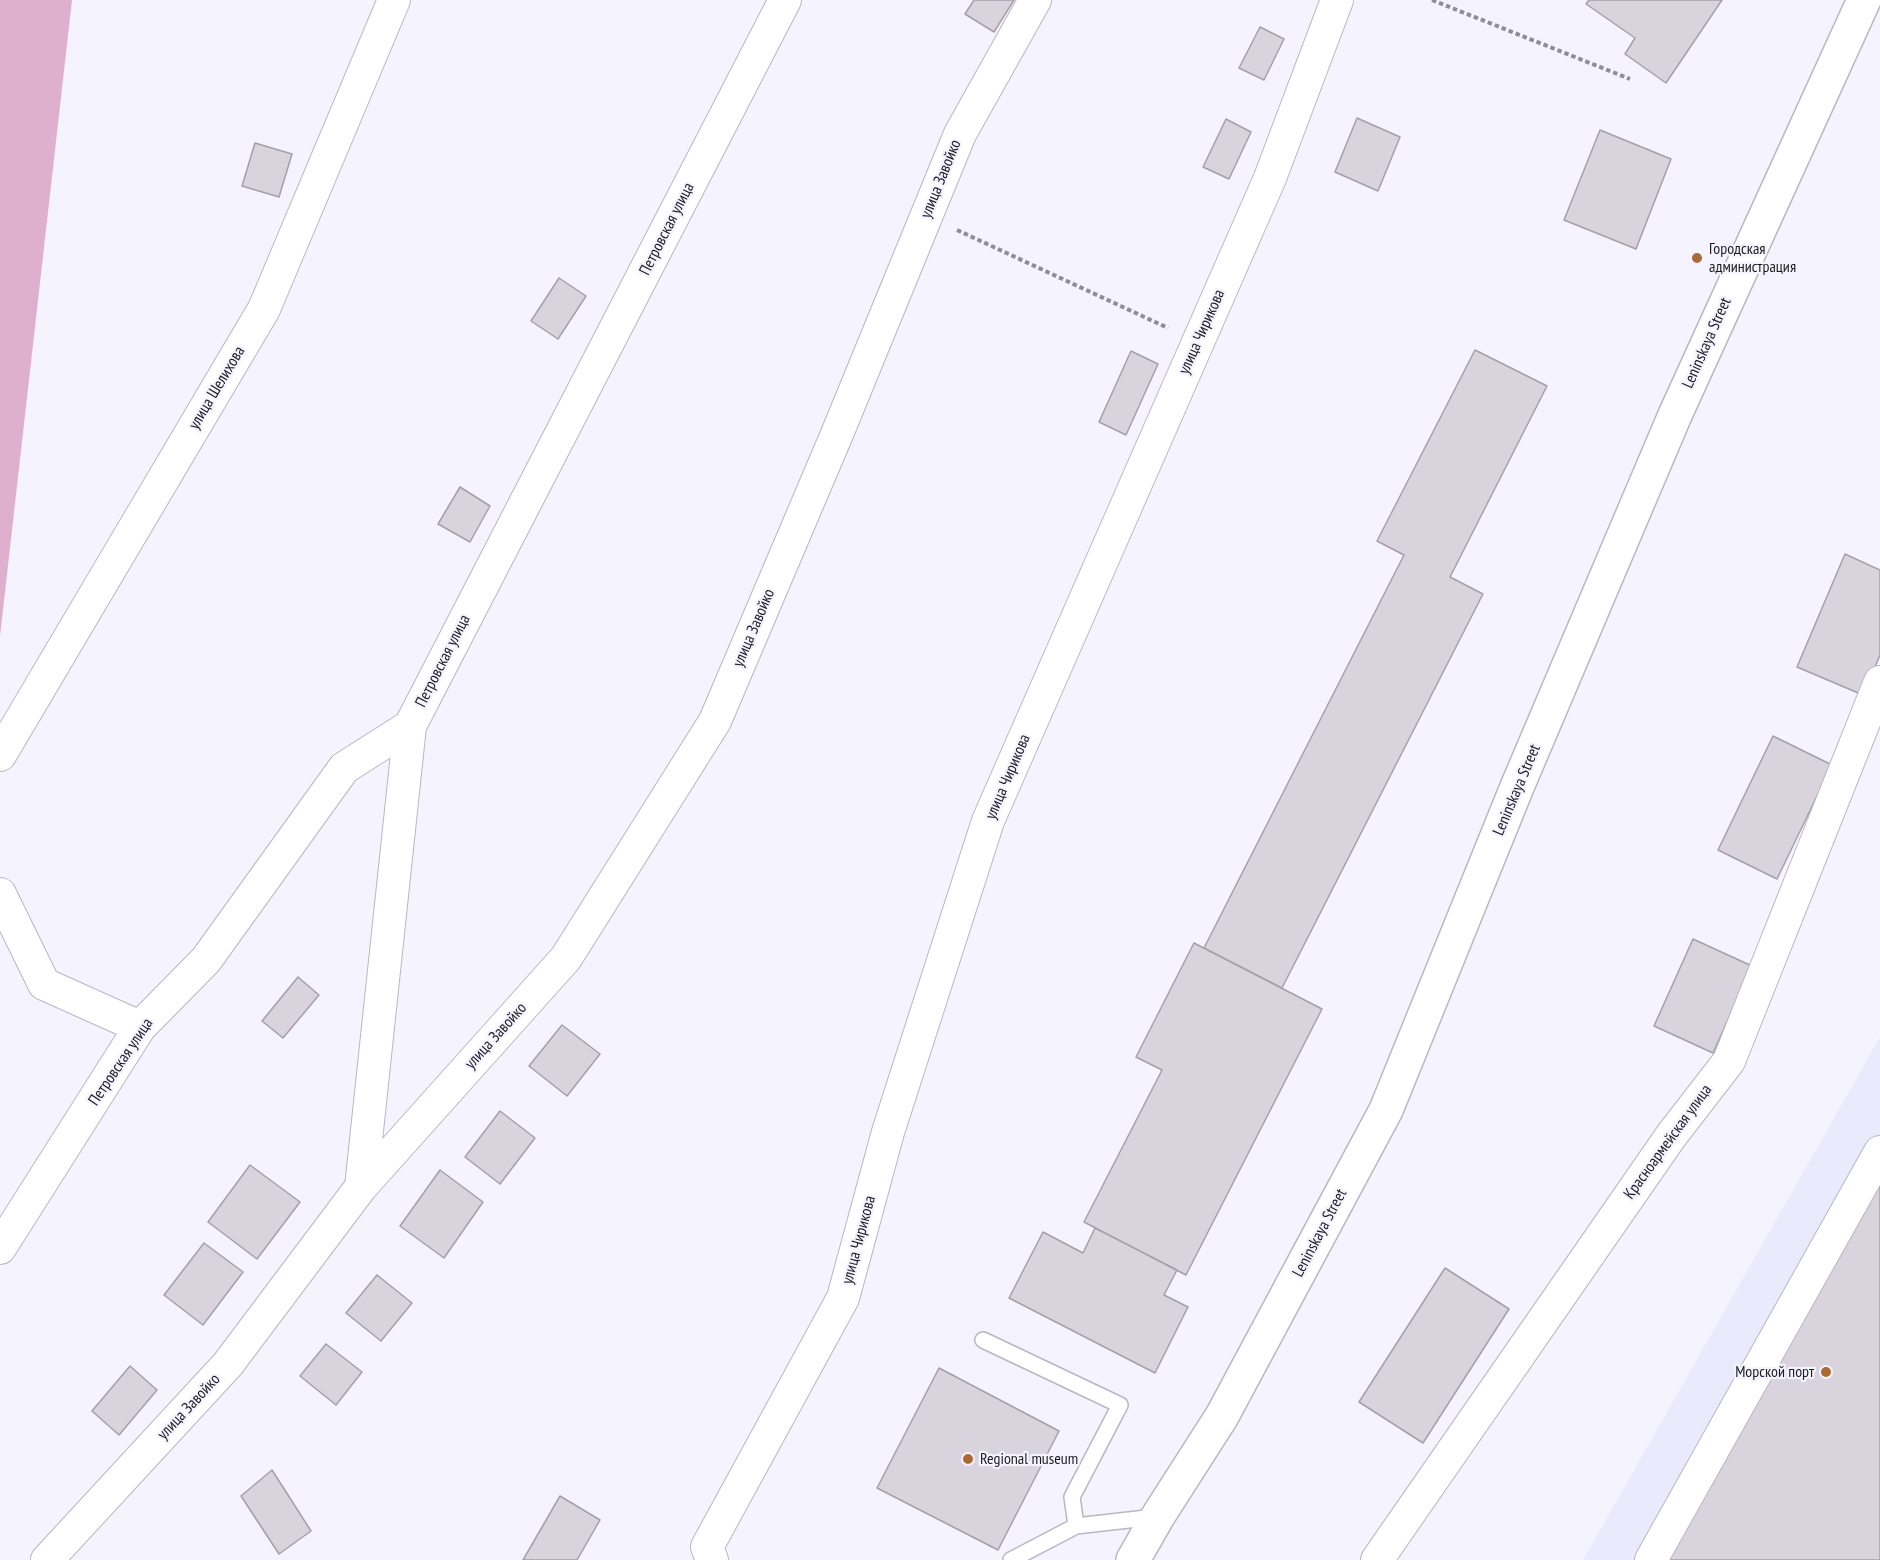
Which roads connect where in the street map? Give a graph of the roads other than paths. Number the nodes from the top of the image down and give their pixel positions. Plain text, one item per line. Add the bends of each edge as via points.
1 (394, 0) edge
2 (785, 0) edge
3 (1035, 0) edge
4 (1337, 0) edge
5 (1864, 0) edge
6 (1880, 682) edge
7 (410, 726) junction
8 (0, 755) edge
9 (0, 894) edge
10 (140, 1028) junction
11 (1880, 1152) edge
12 (361, 1187) junction
13 (0, 1248) edge
14 (983, 1340) dead end
15 (1158, 1516) junction
16 (1076, 1526) junction
17 (1131, 1557) edge
18 (47, 1560) edge
19 (712, 1560) edge
20 (1011, 1560) edge
21 (1377, 1560) edge
22 (1651, 1560) edge

1 - 8 street, улица Шелихова via 264,309
2 - 7 street, Петровская улица
3 - 12 street, улица Завойко via 960,135 715,721 566,958
4 - 19 street, улица Чирикова via 1270,178 988,822 888,1132 843,1298 707,1546
5 - 15 main road, Leninskaya Street via 1674,415 1386,1110 1222,1416
6 - 21 street, Красноармейская улица via 1729,1061 1671,1136
7 - 10 street, Петровская улица via 345,768 206,960
7 - 12 street
9 - 10 street via 44,984
10 - 13 street, Петровская улица
11 - 22 street
12 - 18 street, улица Завойко via 228,1364
14 - 16 lane via 1120,1405 1072,1497
15 - 16 lane
15 - 17 main road, Leninskaya Street
16 - 20 lane

